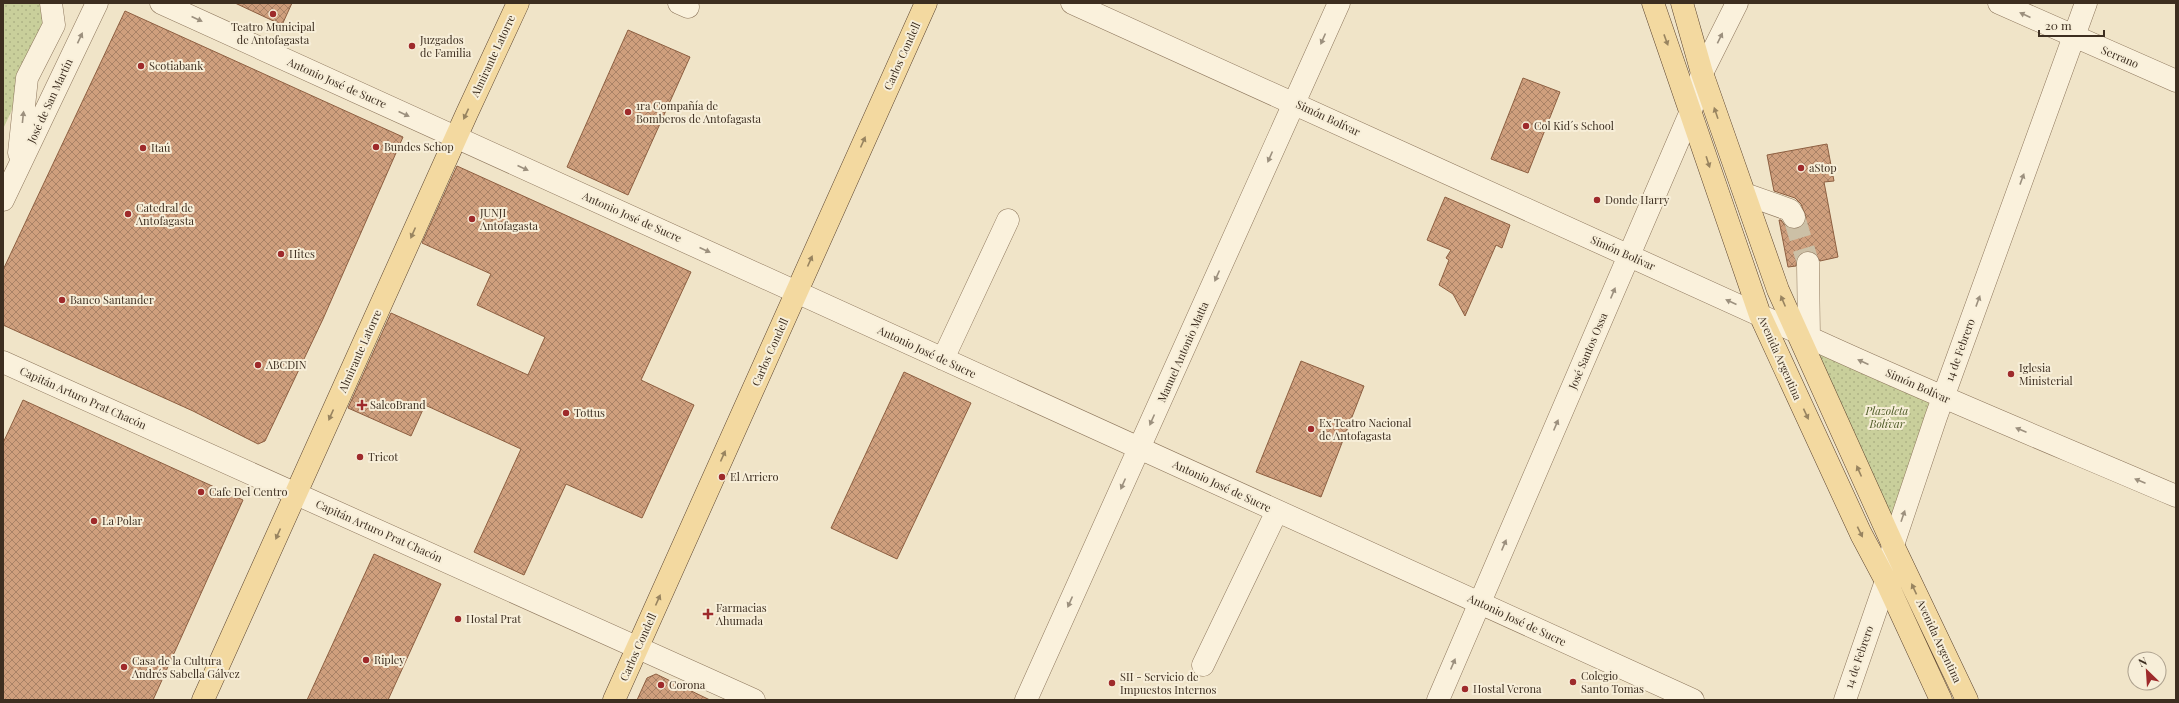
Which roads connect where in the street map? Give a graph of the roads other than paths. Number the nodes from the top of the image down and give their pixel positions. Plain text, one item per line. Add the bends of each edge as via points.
1 (51, 3) edge
2 (97, 3) edge
3 (161, 3) edge
4 (518, 3) edge
5 (926, 3) edge
6 (1072, 3) edge
7 (1340, 3) edge
8 (1653, 3) edge
9 (1682, 3) edge
10 (1737, 3) edge
11 (1999, 3) edge
12 (2086, 3) edge
13 (2074, 37) junction
14 (1702, 73) junction
15 (2176, 81) edge
16 (1295, 102) junction
17 (1691, 111) junction
18 (456, 137) junction
19 (17, 170) junction
20 (1745, 194) junction
21 (3, 200) edge
22 (1794, 217) tunnel mouth
23 (1008, 220) dead end
24 (1629, 256) junction
25 (1808, 263) tunnel mouth
26 (796, 292) junction
27 (1760, 315) junction
28 (1803, 335) junction
29 (943, 359) junction
30 (3, 362) edge
31 (1943, 398) junction
32 (1139, 448) junction
33 (296, 494) junction
34 (2176, 496) edge
35 (1277, 511) junction
36 (1893, 545) junction
37 (1886, 581) junction
38 (1480, 603) junction
39 (638, 648) junction
40 (1203, 665) dead end
41 (203, 700) edge
42 (614, 700) edge
43 (754, 700) edge
44 (1026, 700) edge
45 (1438, 700) edge
46 (1693, 700) edge
47 (1844, 700) edge
48 (1942, 700) edge
49 (1966, 700) edge

19 -> 1 street via 27,78 54,25
19 -> 2 street, José de San Martín
3 -> 18 street, Antonio José de Sucre
4 -> 18 main road, Almirante Latorre
26 -> 5 main road, Carlos Condell
6 - 16 street, Simón Bolívar
7 -> 16 street, Manuel Antonio Matta
8 -> 17 main road, Avenida Argentina
9 - 14 main road, Avenida Argentina
14 -> 10 street, José Santos Ossa
13 -> 11 street, Serrano
12 - 13 street, 14 de Febrero
13 - 15 street, Serrano
31 -> 13 street, 14 de Febrero
14 - 17 street, José Santos Ossa
20 -> 14 main road, Avenida Argentina
16 - 24 street, Simón Bolívar
16 -> 32 street, Manuel Antonio Matta
17 - 24 street, José Santos Ossa
17 -> 27 main road, Avenida Argentina
18 -> 26 street, Antonio José de Sucre
18 -> 33 main road, Almirante Latorre
19 - 21 street, José de San Martín
20 - 22 street via 1790,210
28 -> 20 main road, Avenida Argentina via 1778,290
23 - 29 street
27 -> 24 street, Simón Bolívar
38 -> 24 street, José Santos Ossa
25 - 28 street
26 - 29 street, Antonio José de Sucre
39 -> 26 main road, Carlos Condell
27 - 28 street, Simón Bolívar
27 -> 37 main road, Avenida Argentina via 1861,534
31 -> 28 street, Simón Bolívar
36 -> 28 main road, Avenida Argentina
29 - 32 street, Antonio José de Sucre
30 - 33 street, Capitán Arturo Prat Chacón
34 -> 31 street, Simón Bolívar
36 -> 31 street, 14 de Febrero
32 - 35 street, Antonio José de Sucre
32 -> 44 street, Manuel Antonio Matta
33 - 39 street, Capitán Arturo Prat Chacón
33 -> 41 main road, Almirante Latorre
35 - 38 street, Antonio José de Sucre
35 - 40 street
36 - 37 street, 14 de Febrero
49 -> 36 main road, Avenida Argentina
37 - 47 street, 14 de Febrero
37 - 48 main road, Avenida Argentina
45 -> 38 street, José Santos Ossa
38 - 46 street, Antonio José de Sucre
39 - 42 main road, Carlos Condell
39 - 43 street, Capitán Arturo Prat Chacón

